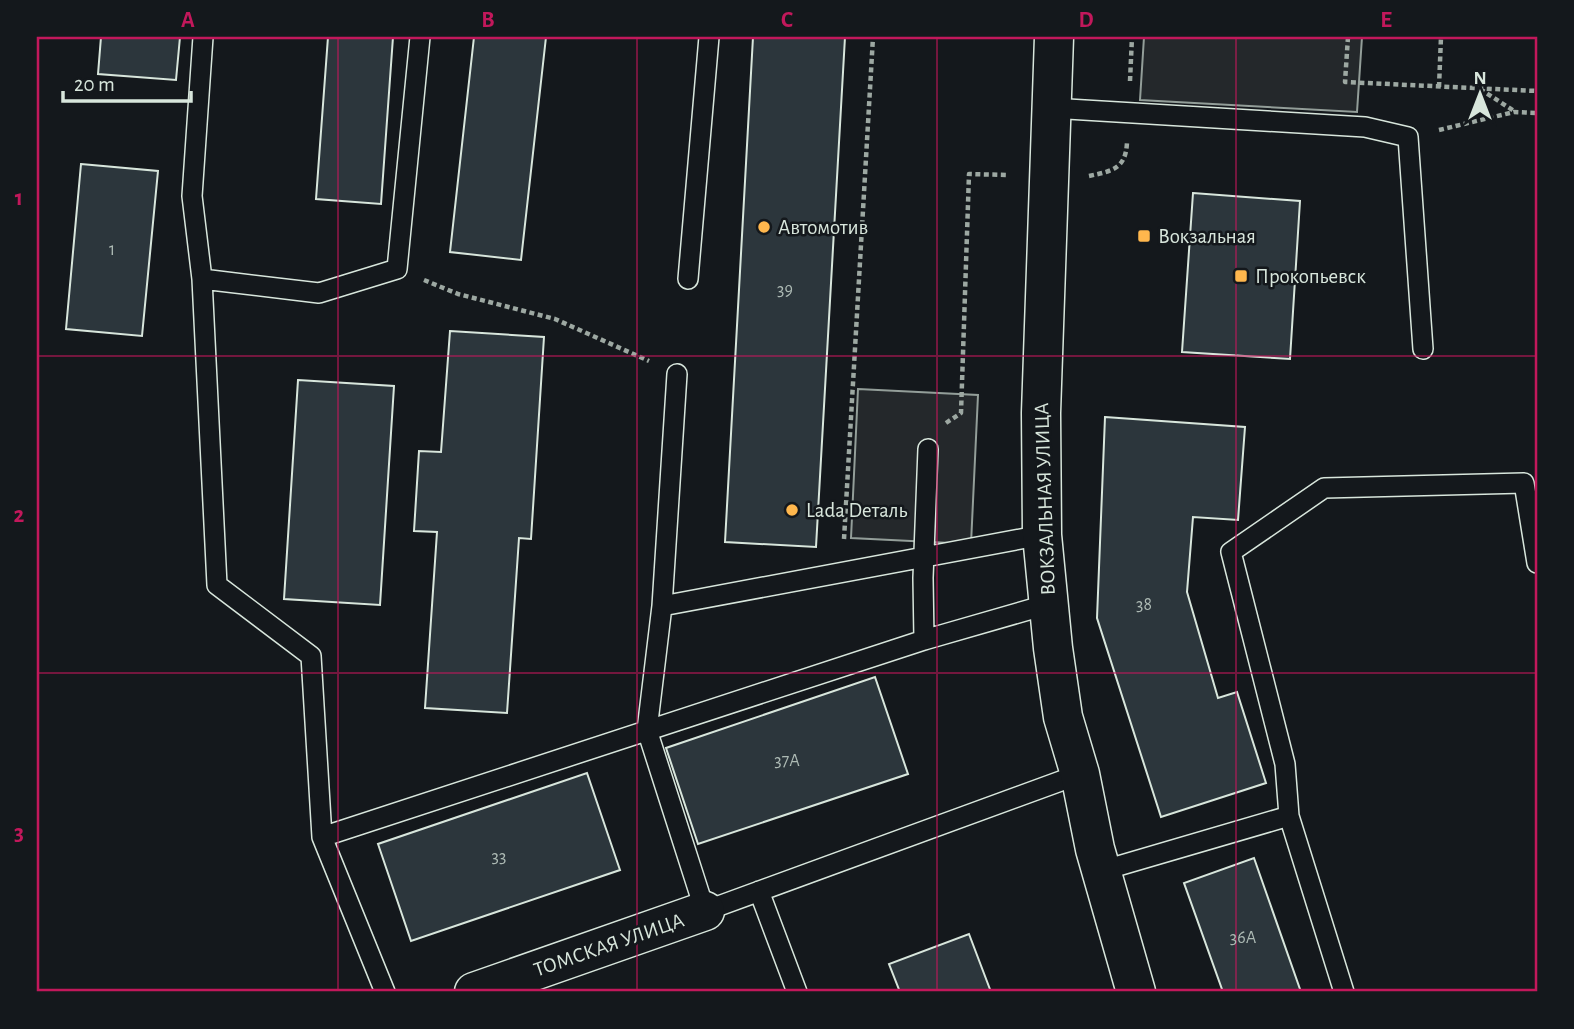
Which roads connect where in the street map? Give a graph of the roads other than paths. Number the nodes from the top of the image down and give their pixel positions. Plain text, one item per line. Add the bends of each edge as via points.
1 (203, 37) edge
2 (420, 37) edge
3 (709, 37) edge
4 (1054, 37) edge
5 (1051, 108) junction
6 (202, 279) junction
7 (688, 279) dead end
8 (1423, 349) dead end
9 (677, 374) road end
10 (928, 449) dead end
11 (1042, 534) junction
12 (924, 557) junction
13 (1537, 562) edge
14 (1048, 604) junction
15 (662, 606) junction
16 (924, 640) junction
17 (647, 730) junction
18 (1080, 774) junction
19 (1289, 816) junction
20 (322, 837) junction
21 (1101, 871) junction
22 (759, 891) junction
23 (705, 911) junction
24 (385, 992) edge
25 (473, 992) edge
26 (797, 992) edge
27 (1136, 992) edge
28 (1345, 992) edge

1 - 6 lane via 192,196
2 - 6 lane via 397,269 319,293
3 - 7 lane
4 - 5 main road, ВОКЗАЛЬНАЯ УЛИЦА
5 - 8 lane via 1366,127 1408,137
5 - 11 main road, ВОКЗАЛЬНАЯ УЛИЦА via 1041,413
6 - 20 lane via 217,585 311,656
9 - 15 lane
10 - 12 lane
11 - 12 lane
11 - 14 main road, ВОКЗАЛЬНАЯ УЛИЦА
12 - 15 lane
12 - 16 lane
13 - 19 lane via 1524,483 1324,488 1231,552 1285,764
14 - 16 lane
14 - 18 main road, ВОКЗАЛЬНАЯ УЛИЦА via 1063,717
15 - 17 lane
16 - 17 lane
17 - 20 lane
17 - 23 lane
18 - 21 main road, ВОКЗАЛЬНАЯ УЛИЦА
18 - 22 lane
19 - 21 lane
19 - 28 lane
20 - 24 lane
21 - 27 main road, ВОКЗАЛЬНАЯ УЛИЦА
22 - 23 lane
22 - 26 lane
23 - 25 main road, ТОМСКАЯ УЛИЦА

